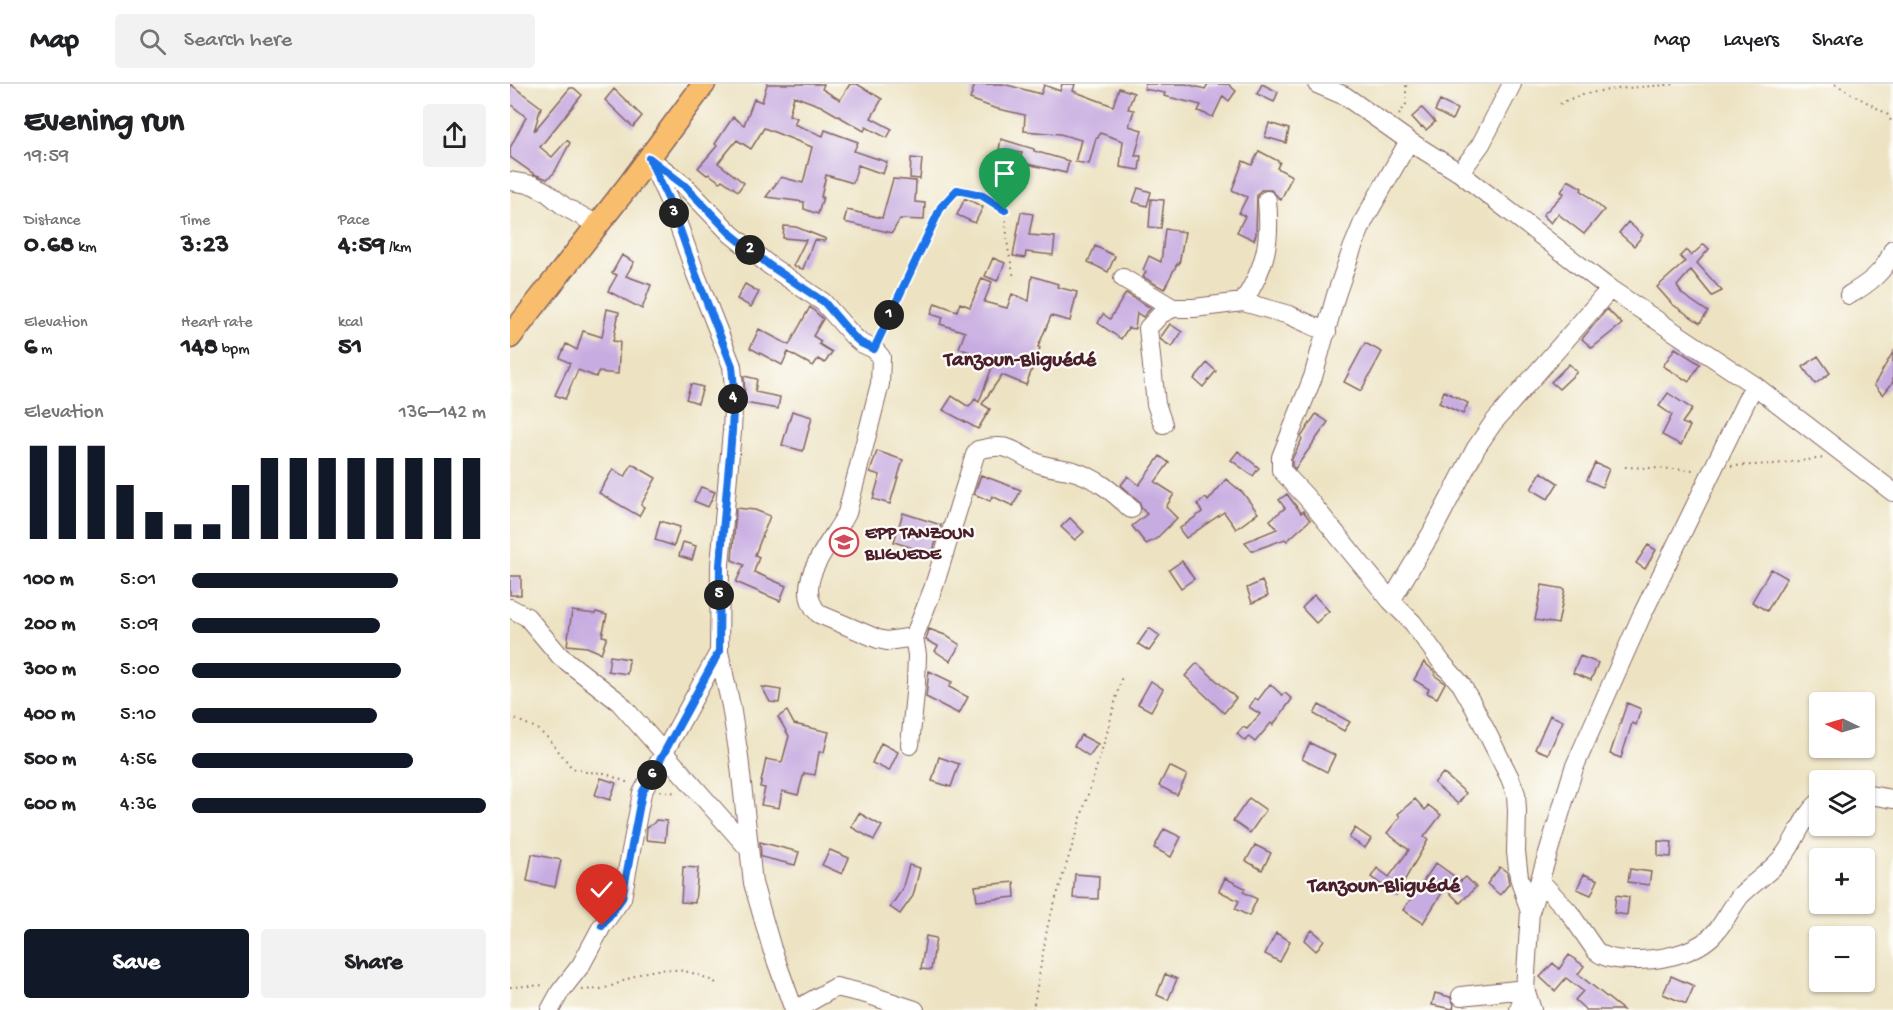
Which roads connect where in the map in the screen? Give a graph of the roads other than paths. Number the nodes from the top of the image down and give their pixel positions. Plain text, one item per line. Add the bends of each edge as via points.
1 (704, 84) edge
2 (1317, 84) edge
3 (1512, 84) edge
4 (1409, 141) junction
5 (649, 158) junction
6 (1460, 173) junction
7 (510, 181) edge
8 (1267, 200) dead end
9 (598, 225) junction
10 (1893, 249) edge
11 (1123, 278) dead end
12 (1610, 289) junction
13 (1849, 296) dead end
14 (1243, 302) junction
15 (1173, 308) junction
16 (1327, 332) junction
17 (510, 337) edge
18 (1754, 385) junction
19 (1163, 424) dead end
20 (1893, 492) edge
21 (1131, 509) dead end
22 (1390, 601) junction
23 (510, 608) edge
24 (914, 637) junction
25 (719, 652) junction
26 (910, 744) dead end
27 (664, 753) junction
28 (1875, 796) edge
29 (1893, 799) edge
30 (1809, 814) edge
31 (748, 848) junction
32 (1540, 881) junction
33 (1530, 912) junction
34 (1525, 989) junction
35 (1461, 996) dead end
36 (550, 1010) edge
37 (795, 1010) edge
38 (915, 1010) edge
39 (1519, 1010) edge
40 (1532, 1010) edge

1 - 5 main road
2 - 4 street via 1345,96
3 - 6 street via 1481,144
4 - 6 street
4 - 16 street via 1360,230
5 - 9 main road
5 - 24 street via 685,186 731,234 824,302 853,336 881,357 880,384 847,513 815,564 810,597 819,614 878,639
5 - 25 street via 672,207 732,366
6 - 12 street
7 - 9 street via 545,191
8 - 14 street via 1268,249
9 - 17 main road
10 - 13 street via 1890,260 1870,282
11 - 15 street
12 - 18 street
12 - 22 street via 1493,423
14 - 15 street
14 - 16 street via 1289,315
15 - 19 street via 1148,328 1156,404
16 - 22 street via 1281,457 1281,470
18 - 20 street
18 - 32 street via 1641,617 1574,768
21 - 24 street via 1109,488 1076,472 1043,465 1004,447 978,450
22 - 33 street via 1413,623 1461,684 1510,778 1516,794 1517,860
23 - 27 street via 526,617 560,656 619,702
24 - 26 street via 916,683
25 - 27 street
25 - 31 street via 739,757
27 - 31 street
27 - 36 street via 642,793 622,898
28 - 29 street
30 - 32 street via 1785,854 1736,902 1711,938 1664,957 1628,960 1602,956
31 - 37 street via 753,883 772,949
32 - 33 street
33 - 34 street
34 - 35 street
34 - 39 street
34 - 40 street
37 - 38 street via 836,987

